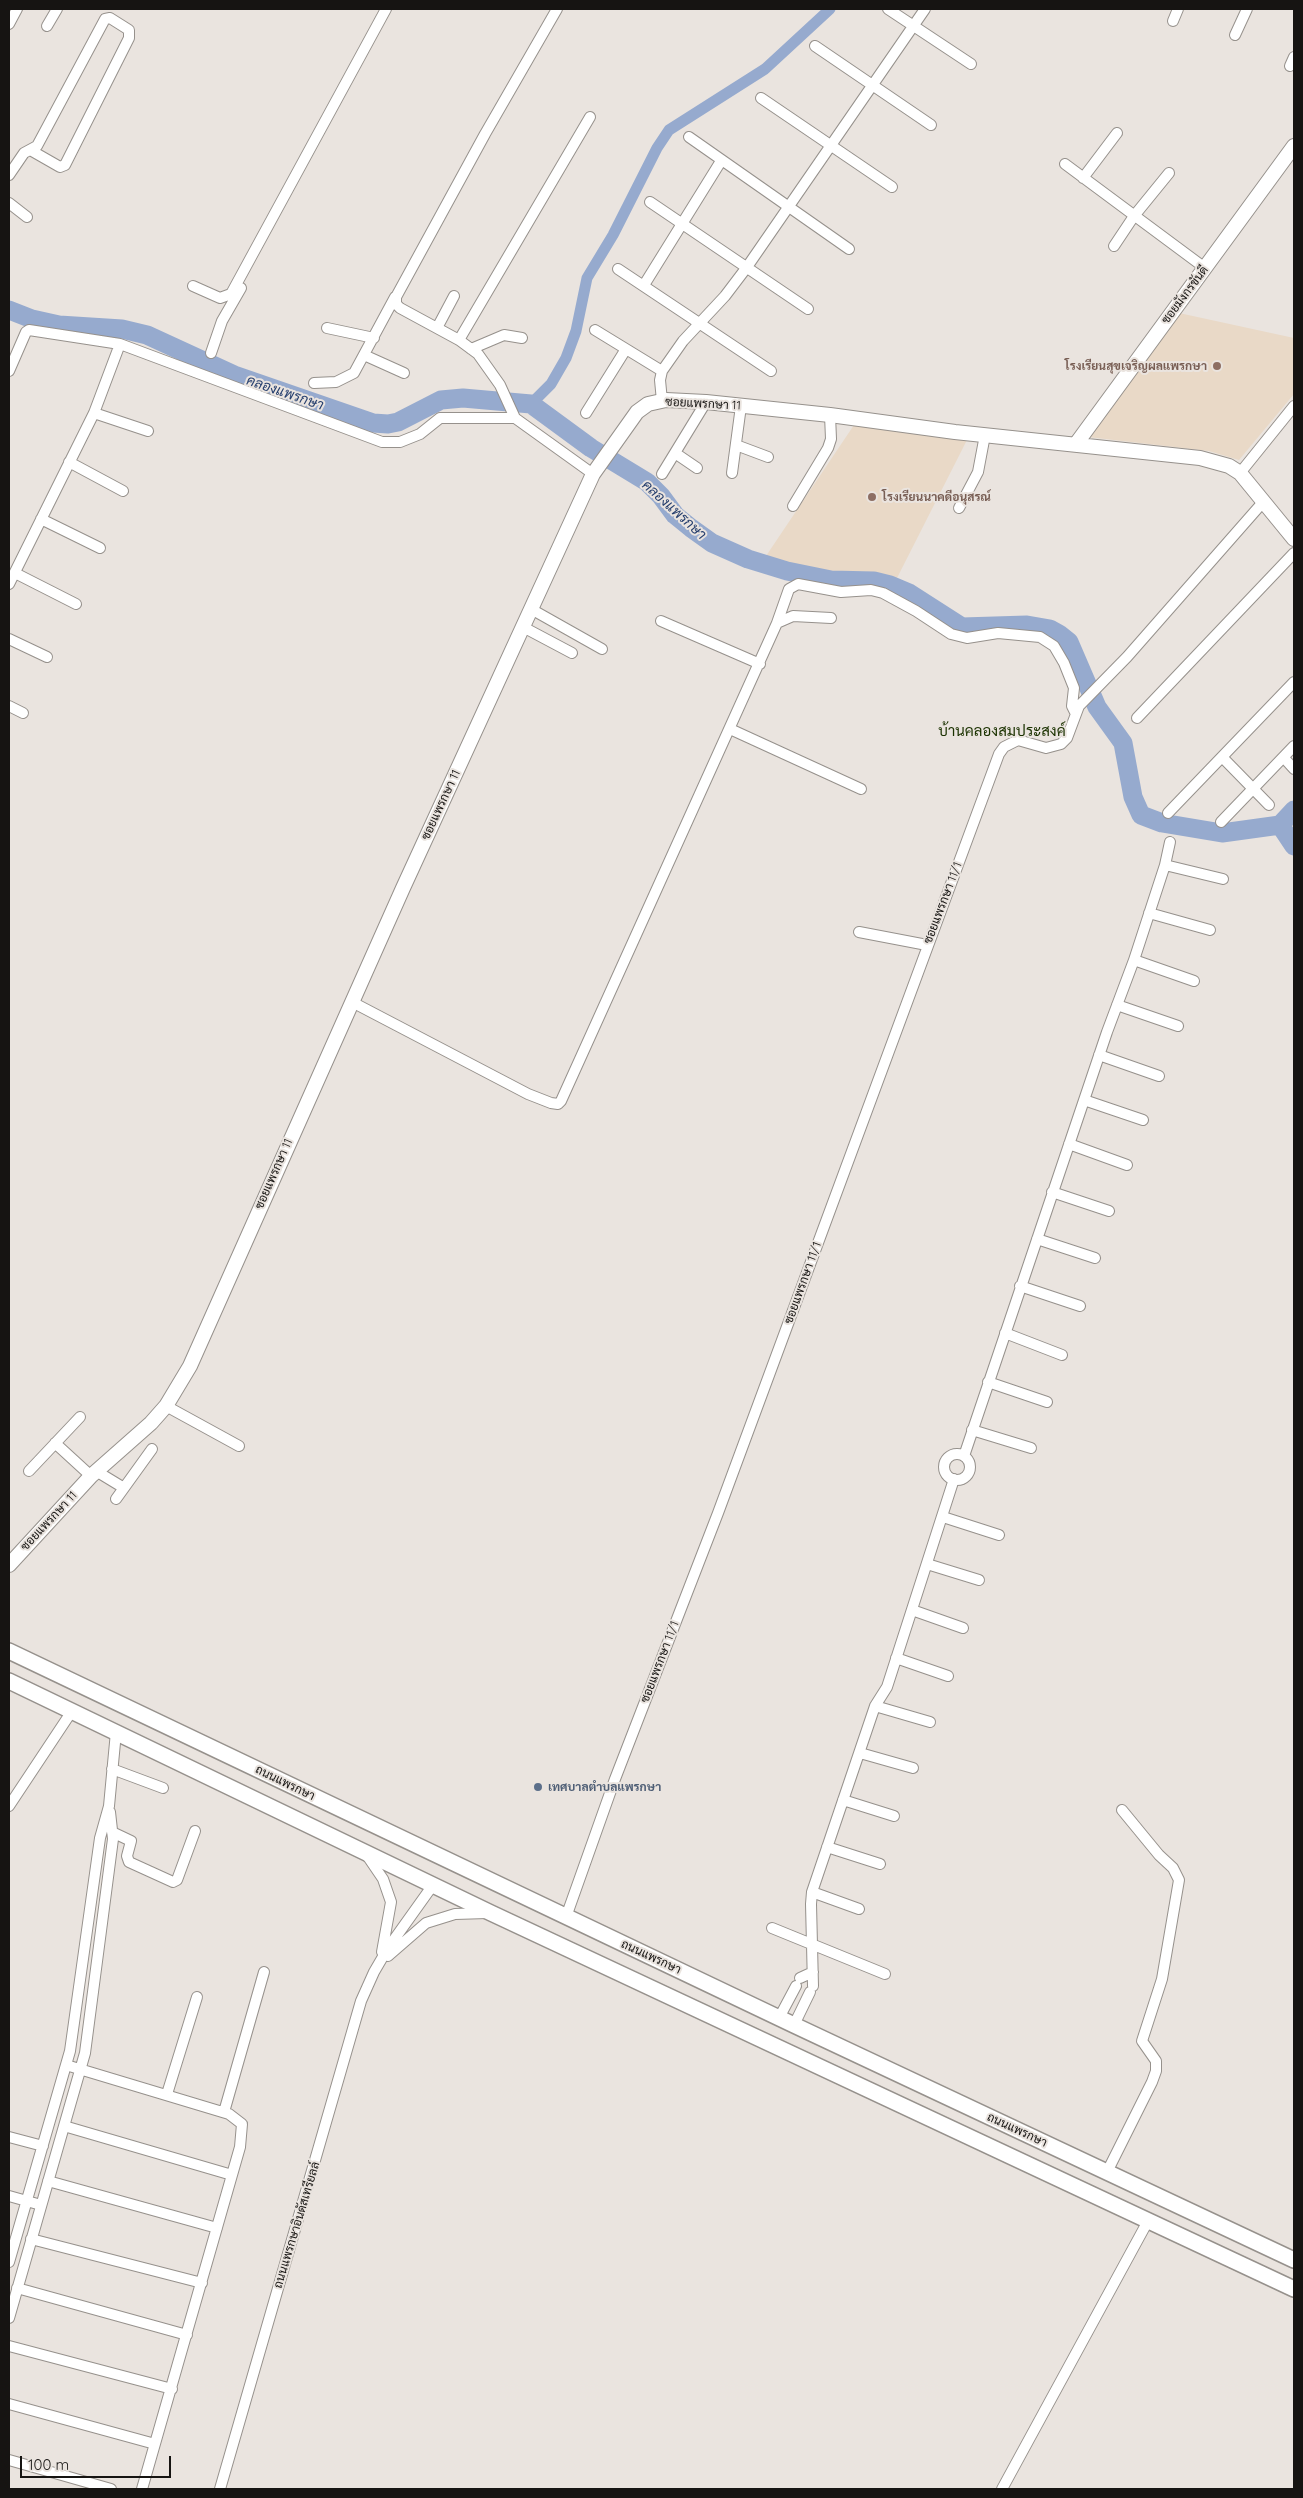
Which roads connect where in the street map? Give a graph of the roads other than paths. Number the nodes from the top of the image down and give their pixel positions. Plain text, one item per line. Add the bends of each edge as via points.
1 (18, 9) edge
2 (57, 9) edge
3 (386, 9) edge
4 (557, 9) edge
5 (888, 9) edge
6 (925, 9) edge
7 (1178, 9) edge
8 (1247, 9) edge
9 (1173, 21) dead end
10 (9, 24) edge
11 (914, 25) junction
12 (48, 26) dead end
13 (1235, 35) dead end
14 (815, 46) dead end
15 (971, 64) dead end
16 (872, 86) junction
17 (761, 98) dead end
18 (590, 117) dead end
19 (931, 125) dead end
20 (1117, 133) dead end
21 (689, 137) dead end
22 (830, 146) junction
23 (1294, 146) edge
24 (32, 151) junction
25 (721, 161) junction
26 (1065, 164) dead end
27 (1169, 173) dead end
28 (9, 175) edge
29 (1083, 178) junction
30 (892, 187) dead end
31 (650, 202) dead end
32 (9, 203) edge
33 (789, 206) junction
34 (1134, 216) junction
35 (27, 217) dead end
36 (682, 223) junction
37 (1114, 246) dead end
38 (849, 249) dead end
39 (747, 267) junction
40 (245, 268) junction
41 (1205, 268) junction
42 (618, 269) dead end
43 (644, 285) junction
44 (193, 286) dead end
45 (454, 296) dead end
46 (396, 297) junction
47 (808, 309) dead end
48 (701, 323) junction
49 (327, 328) dead end
50 (437, 328) junction
51 (595, 330) dead end
52 (374, 338) junction
53 (522, 338) dead end
54 (459, 340) junction
55 (120, 344) junction
56 (471, 349) junction
57 (626, 349) junction
58 (211, 353) dead end
59 (364, 355) junction
60 (9, 371) edge
61 (662, 371) junction
62 (771, 371) dead end
63 (404, 374) dead end
64 (314, 383) dead end
65 (662, 401) junction
66 (706, 402) junction
67 (741, 406) junction
68 (1293, 411) edge
69 (94, 413) junction
70 (514, 413) junction
71 (586, 413) dead end
72 (830, 415) junction
73 (148, 432) dead end
74 (985, 435) junction
75 (1076, 444) junction
76 (736, 445) junction
77 (675, 453) junction
78 (768, 457) dead end
79 (69, 462) junction
80 (697, 468) dead end
81 (596, 470) junction
82 (732, 473) dead end
83 (1240, 473) junction
84 (662, 474) dead end
85 (123, 491) dead end
86 (1264, 501) junction
87 (793, 506) dead end
88 (959, 508) dead end
89 (41, 519) junction
90 (1293, 536) edge
91 (100, 548) dead end
92 (1294, 553) edge
93 (14, 573) junction
94 (9, 584) edge
95 (76, 604) dead end
96 (531, 609) junction
97 (830, 618) dead end
98 (661, 621) dead end
99 (777, 624) junction
100 (523, 627) junction
101 (9, 639) edge
102 (602, 648) dead end
103 (572, 653) dead end
104 (47, 657) dead end
105 (760, 664) junction
106 (1294, 682) edge
107 (9, 706) edge
108 (1078, 710) junction
109 (23, 713) dead end
110 (1137, 718) dead end
111 (730, 728) junction
112 (1294, 746) edge
113 (1223, 758) junction
114 (1284, 758) junction
115 (1294, 769) edge
116 (861, 789) dead end
117 (1255, 790) junction
118 (1269, 805) dead end
119 (1168, 813) dead end
120 (1221, 822) dead end
121 (1170, 842) dead end
122 (1165, 865) junction
123 (1223, 879) dead end
124 (1149, 913) junction
125 (1210, 930) dead end
126 (859, 932) dead end
127 (927, 946) junction
128 (1134, 960) junction
129 (1194, 980) dead end
130 (352, 1002) junction
131 (1117, 1005) junction
132 (1178, 1026) dead end
133 (1099, 1055) junction
134 (1159, 1076) dead end
135 (1084, 1100) junction
136 (1143, 1120) dead end
137 (1069, 1144) junction
138 (1127, 1165) dead end
139 (1052, 1192) junction
140 (1109, 1211) dead end
141 (1037, 1239) junction
142 (1095, 1258) dead end
143 (1020, 1286) junction
144 (1080, 1306) dead end
145 (1005, 1333) junction
146 (1062, 1354) dead end
147 (988, 1382) junction
148 (1047, 1402) dead end
149 (166, 1406) junction
150 (80, 1417) dead end
151 (972, 1430) junction
152 (55, 1443) junction
153 (239, 1446) dead end
154 (1031, 1448) dead end
155 (152, 1450) dead end
156 (964, 1456) junction
157 (29, 1471) dead end
158 (93, 1474) junction
159 (954, 1479) junction
160 (124, 1488) junction
161 (116, 1500) dead end
162 (943, 1517) junction
163 (999, 1535) dead end
164 (927, 1564) junction
165 (9, 1565) edge
166 (979, 1580) dead end
167 (912, 1610) junction
168 (963, 1628) dead end
169 (9, 1651) edge
170 (896, 1658) junction
171 (948, 1676) dead end
172 (9, 1681) edge
173 (874, 1706) junction
174 (72, 1711) junction
175 (930, 1722) dead end
176 (116, 1732) junction
177 (860, 1753) junction
178 (913, 1768) dead end
179 (112, 1770) junction
180 (163, 1788) dead end
181 (843, 1800) junction
182 (9, 1806) edge
183 (109, 1806) junction
184 (1122, 1810) dead end
185 (894, 1816) dead end
186 (194, 1831) dead end
187 (112, 1832) junction
188 (827, 1847) junction
189 (363, 1851) junction
190 (880, 1864) dead end
191 (433, 1885) junction
192 (812, 1892) junction
193 (859, 1909) dead end
194 (491, 1913) junction
195 (566, 1917) junction
196 (772, 1928) dead end
197 (812, 1946) junction
198 (83, 1955) junction
199 (97, 1957) junction
200 (379, 1963) junction
201 (264, 1972) dead end
202 (813, 1972) junction
203 (885, 1974) dead end
204 (197, 1997) dead end
205 (779, 2018) junction
206 (794, 2025) junction
207 (66, 2065) junction
208 (80, 2069) junction
209 (167, 2094) junction
210 (224, 2112) junction
211 (991, 2118) junction
212 (64, 2126) junction
213 (9, 2137) edge
214 (980, 2143) junction
215 (43, 2146) junction
216 (1107, 2172) junction
217 (232, 2175) junction
218 (48, 2181) junction
219 (9, 2196) edge
220 (27, 2201) junction
221 (41, 2205) junction
222 (1148, 2221) junction
223 (217, 2228) junction
224 (32, 2239) junction
225 (9, 2258) edge
226 (1294, 2260) edge
227 (202, 2283) junction
228 (17, 2288) junction
229 (1294, 2289) edge
230 (9, 2318) edge
231 (187, 2335) junction
232 (9, 2346) edge
233 (172, 2389) junction
234 (9, 2404) edge
235 (155, 2444) junction
236 (9, 2460) edge
237 (111, 2489) edge
238 (142, 2489) edge
239 (220, 2489) edge
240 (1002, 2489) edge

1 - 10 street
2 - 12 street
3 - 40 street
4 - 46 street
5 - 11 street
6 - 11 street
7 - 9 street
8 - 13 street
11 - 15 street
11 - 16 street
14 - 16 street
16 - 19 street
16 - 22 street
17 - 22 street
18 - 54 street
20 - 29 street
21 - 25 street
22 - 30 street
22 - 33 street
23 - 41 street, ซอยมังกรขันดี
24 - 24 street via 42,139 105,19 110,18 129,30 129,38 66,165 60,167
24 - 28 street via 24,153
25 - 33 street
25 - 36 street
26 - 29 street
27 - 34 street
29 - 34 street
31 - 36 street
32 - 35 street
33 - 38 street
33 - 39 street
34 - 37 street
34 - 41 street
36 - 39 street
36 - 43 street
39 - 47 street
39 - 48 street
40 - 44 street via 231,294 226,296 216,297
40 - 58 street via 245,281 222,321
41 - 75 street, ซอยมังกรขันดี
42 - 43 street
43 - 48 street
45 - 50 street
46 - 50 street via 400,308
46 - 52 street
48 - 61 street via 683,341
48 - 62 street
49 - 52 street
50 - 54 street
51 - 57 street
52 - 59 street
53 - 56 street via 504,335
54 - 56 street
55 - 60 street via 29,330
55 - 69 street
55 - 70 street via 382,442 400,442 420,434 440,418
56 - 70 street via 484,361
57 - 61 street
57 - 71 street
59 - 63 street
59 - 64 street via 350,376 336,382
61 - 65 street
65 - 66 street, ซอยแพรกษา 11
65 - 81 street, ซอยแพรกษา 11 via 648,404 637,412
66 - 67 street, ซอยแพรกษา 11
66 - 77 street
67 - 72 street, ซอยแพรกษา 11
67 - 76 street
68 - 83 street
69 - 73 street
69 - 79 street
70 - 81 street
72 - 74 street, ซอยแพรกษา 11
72 - 87 street via 828,448
74 - 75 street, ซอยแพรกษา 11
74 - 88 street via 978,472
75 - 83 street, ซอยแพรกษา 11 via 1200,458 1229,466
76 - 78 street
76 - 82 street
77 - 80 street
77 - 84 street
79 - 85 street
79 - 89 street
81 - 96 street, ซอยแพรกษา 11
83 - 86 street
86 - 90 street
86 - 108 street
89 - 91 street
89 - 93 street
92 - 110 street
93 - 94 street
93 - 95 street
96 - 100 street, ซอยแพรกษา 11
96 - 102 street
97 - 99 street via 793,616
98 - 105 street
99 - 105 street
99 - 108 street via 789,589 798,584 841,592 871,590 883,593 951,634 967,638 998,633 1040,637 1054,646 1064,663 1074,688 1072,706
100 - 103 street
100 - 130 street, ซอยแพรกษา 11
101 - 104 street
105 - 111 street
106 - 113 street
107 - 109 street
108 - 127 street, ซอยแพรกษา 11/1 via 1067,738 1061,744 1046,748 1018,740 1004,747 999,754
111 - 116 street
111 - 130 street via 558,1104 551,1104 496,1079
112 - 114 street
113 - 117 street
113 - 119 street
114 - 115 street
114 - 117 street
117 - 118 street
117 - 120 street
121 - 122 street
122 - 123 street
122 - 124 street
124 - 125 street
124 - 128 street
126 - 127 street
127 - 195 street, ซอยแพรกษา 11/1
128 - 129 street
128 - 131 street
130 - 149 street, ซอยแพรกษา 11 via 190,1366
131 - 132 street
131 - 133 street
133 - 134 street
133 - 135 street
135 - 136 street
135 - 137 street
137 - 138 street
137 - 139 street
139 - 140 street
139 - 141 street
141 - 142 street
141 - 143 street
143 - 144 street
143 - 145 street
145 - 146 street
145 - 147 street
147 - 148 street
147 - 151 street
149 - 153 street
149 - 158 street, ซอยแพรกษา 11
150 - 152 street
151 - 154 street
151 - 156 street
152 - 157 street
152 - 158 street
155 - 160 street
156 - 159 street via 970,1463 970,1470 960,1479
156 - 159 street via 953,1454 944,1464 944,1470
158 - 160 street
158 - 165 street, ซอยแพรกษา 11
159 - 162 street
160 - 161 street
162 - 163 street
162 - 164 street
164 - 166 street
164 - 167 street
167 - 168 street
167 - 170 street
169 - 195 main road, ถนนแพรกษา
170 - 171 street
170 - 173 street via 887,1687
172 - 174 main road
173 - 175 street
173 - 177 street
174 - 176 main road
174 - 182 street
176 - 179 street
176 - 189 main road
177 - 178 street
177 - 181 street
179 - 180 street
179 - 183 street
181 - 185 street
181 - 188 street
183 - 187 street
183 - 198 street via 100,1838
184 - 216 street via 1158,1855 1173,1868 1178,1880 1162,1979 1142,2041 1156,2061 1156,2071
186 - 187 street via 177,1880 173,1882 129,1862 126,1856 131,1841
187 - 199 street
188 - 190 street
188 - 192 street
189 - 191 main road
189 - 200 street, ถนนแพรกษาอินดัสเทรียลล์ via 383,1879 391,1902
191 - 194 main road
191 - 200 street, ถนนแพรกษาอินดัสเทรียลล์
192 - 193 street
192 - 197 street
194 - 200 street, ถนนแพรกษาอินดัสเทรียลล์ via 455,1914 426,1923
194 - 214 main road
195 - 205 main road, ถนนแพรกษา
196 - 197 street
197 - 202 street
197 - 203 street
198 - 199 street
198 - 207 street
199 - 208 street via 85,2053
200 - 239 street, ถนนแพรกษาอินดัสเทรียลล์ via 361,2001
201 - 210 street
202 - 205 street via 798,1982
202 - 206 street via 812,1989
204 - 209 street
205 - 206 main road, ถนนแพรกษา
206 - 211 main road, ถนนแพรกษา
207 - 208 street
207 - 215 street
208 - 209 street
208 - 212 street
209 - 210 street
210 - 217 street via 242,2124
211 - 214 main road
211 - 216 main road, ถนนแพรกษา
212 - 217 street
212 - 218 street
213 - 215 street
214 - 222 main road
215 - 220 street
216 - 226 main road, ถนนแพรกษา
217 - 223 street
218 - 221 street
218 - 223 street
219 - 220 street
220 - 221 street
220 - 225 street
221 - 224 street
222 - 229 main road
222 - 240 street
223 - 227 street
224 - 227 street
224 - 228 street
227 - 231 street
228 - 230 street
228 - 231 street
231 - 233 street
232 - 233 street
233 - 235 street
234 - 235 street
235 - 238 street
236 - 237 street

